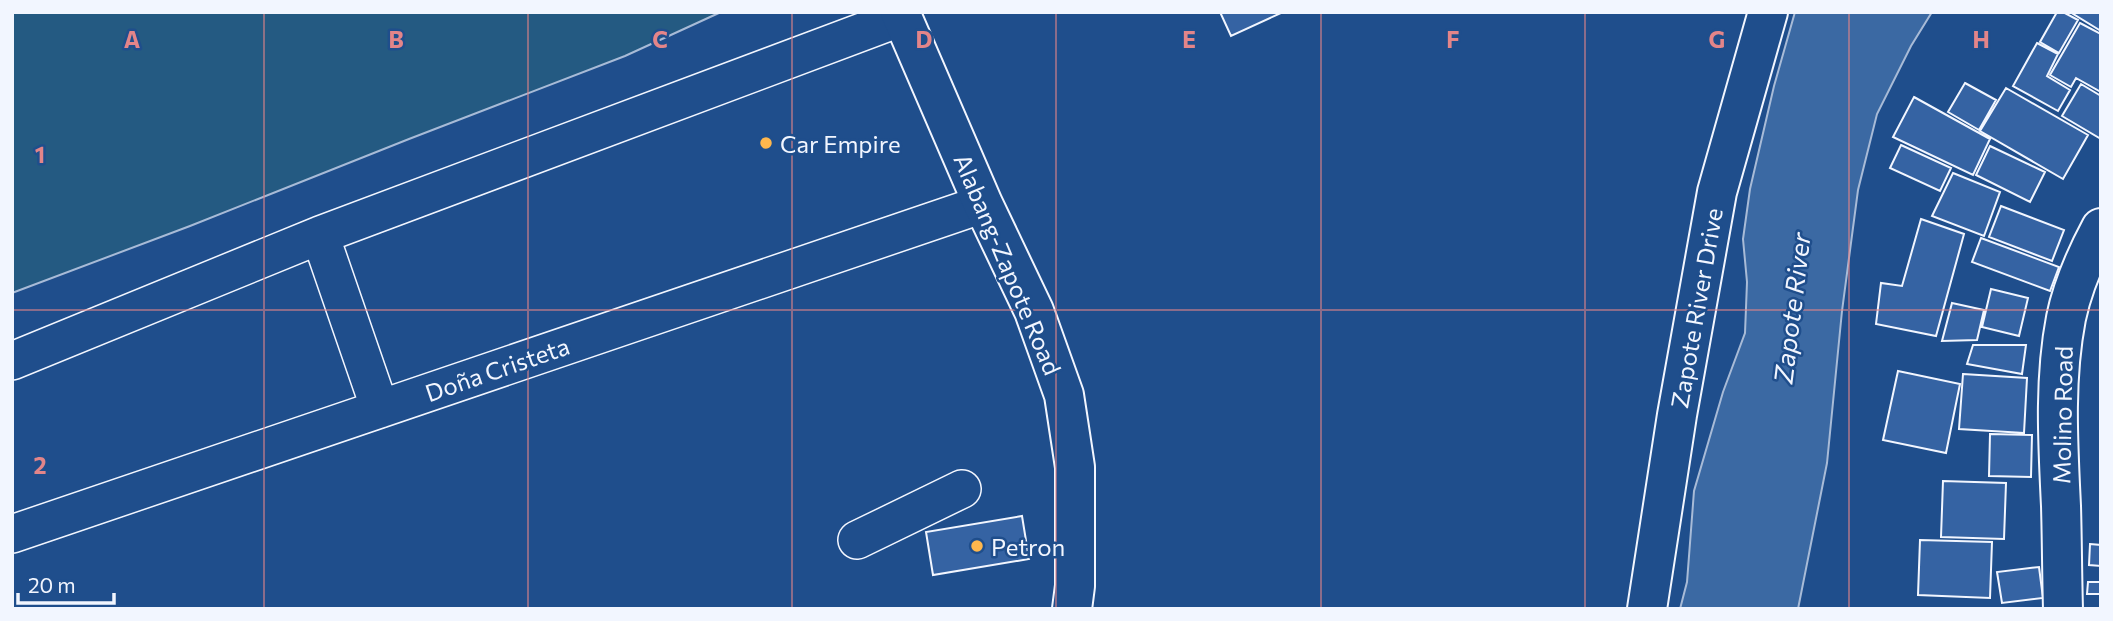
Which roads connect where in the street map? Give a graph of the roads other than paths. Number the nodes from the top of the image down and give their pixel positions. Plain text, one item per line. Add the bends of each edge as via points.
1 (1768, 12) edge
2 (901, 14) edge
3 (983, 204) junction
4 (2101, 228) edge
5 (320, 235) junction
6 (12, 361) edge
7 (380, 408) junction
8 (962, 489) dead end
9 (12, 534) edge
10 (858, 540) dead end
11 (1072, 609) edge
12 (1647, 609) edge
13 (2063, 609) edge

1 - 12 main road, Zapote River Drive via 1717,192
2 - 3 main road, Alabang-Zapote Road
2 - 5 street
3 - 7 street, Doña Cristeta
3 - 11 main road, Alabang-Zapote Road via 1034,311 1064,395 1075,467
4 - 13 main road, Molino Road via 2067,315 2062,346 2058,453
5 - 6 street
5 - 7 street
7 - 9 street, Doña Cristeta
8 - 10 street

